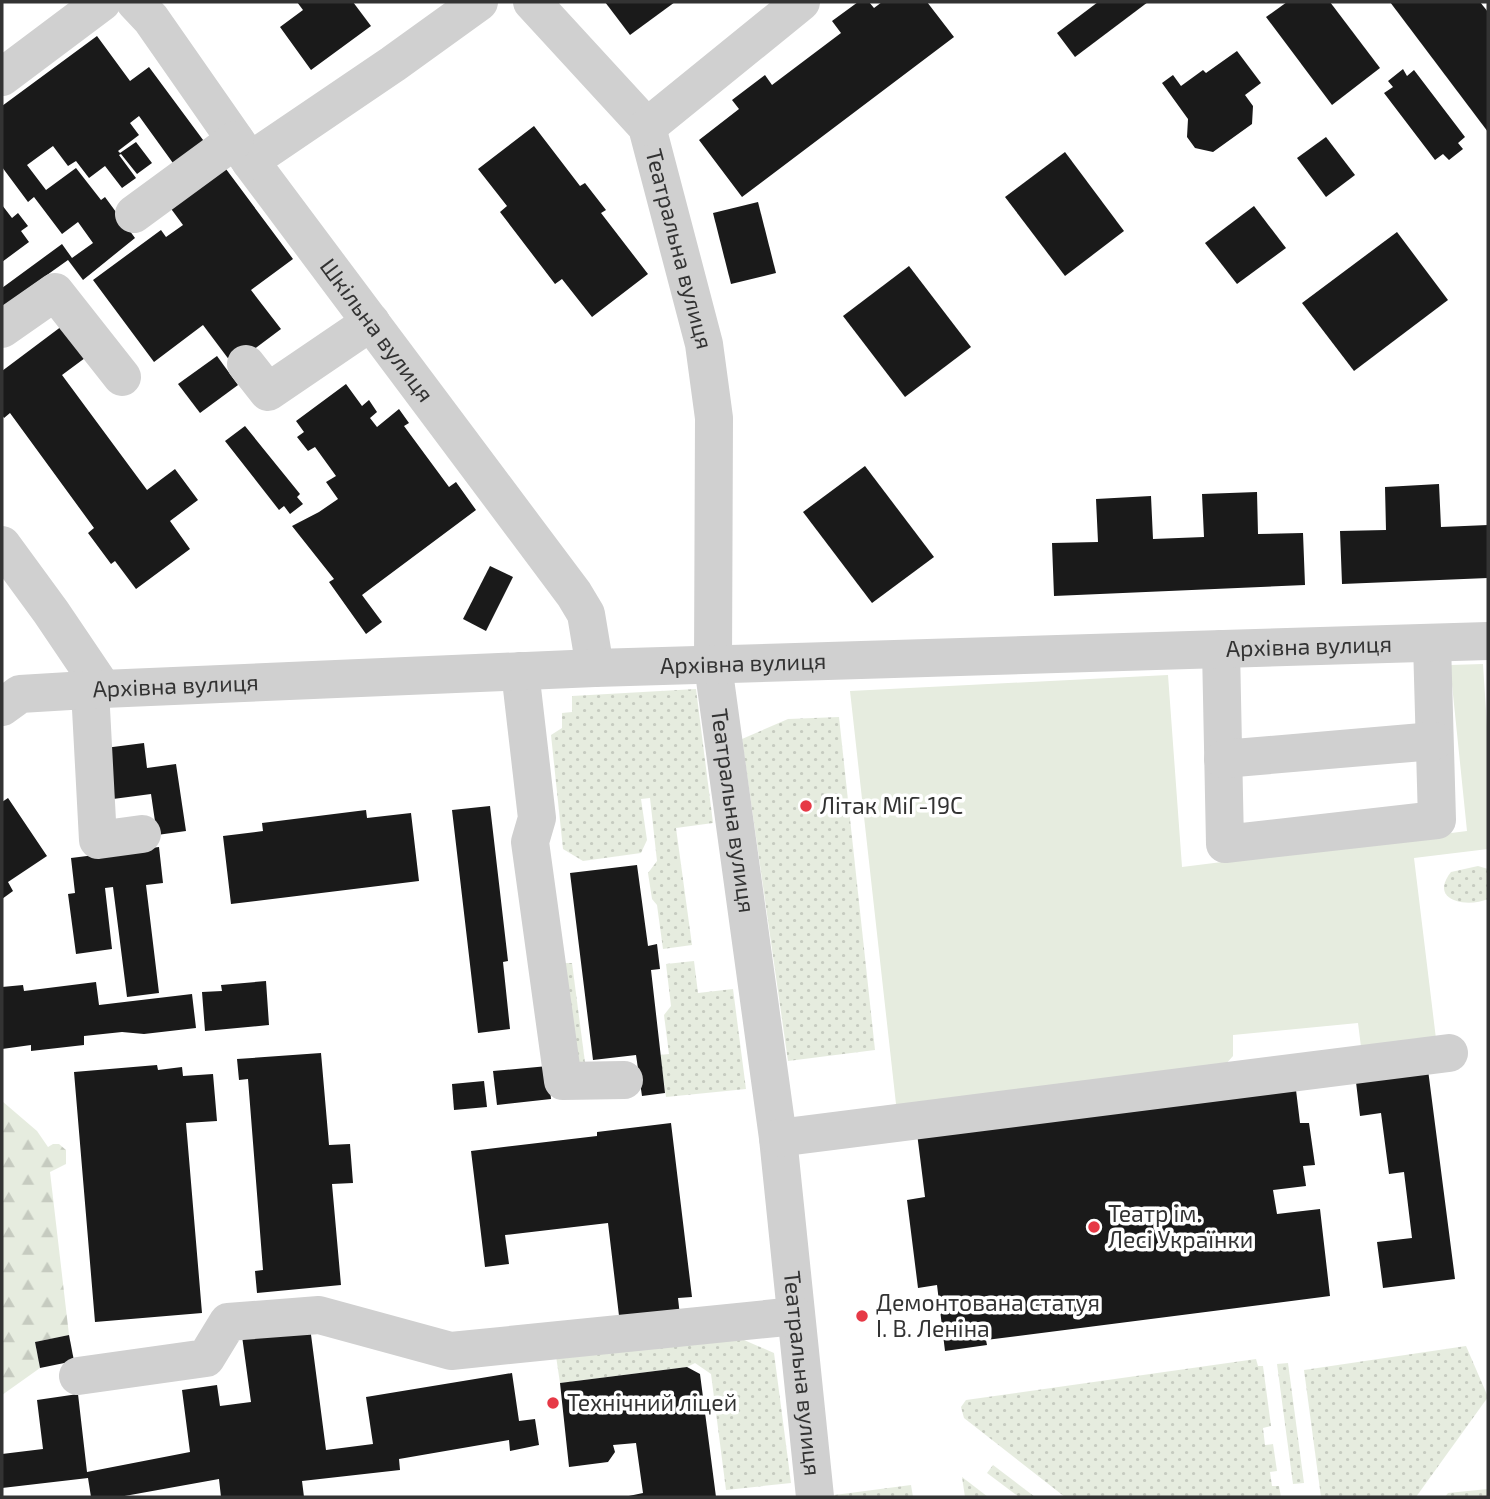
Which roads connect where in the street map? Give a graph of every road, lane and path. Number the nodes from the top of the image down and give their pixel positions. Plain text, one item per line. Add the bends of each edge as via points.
1 (102, 2) edge
2 (135, 2) edge
3 (479, 2) edge
4 (532, 2) edge
5 (801, 2) edge
6 (2, 78) edge
7 (647, 127) junction
8 (243, 151) junction
9 (134, 214) dead end
10 (371, 322) junction
11 (2, 329) edge
12 (246, 364) dead end
13 (122, 377) dead end
14 (2, 545) edge
15 (1488, 641) edge
16 (1432, 643) junction
17 (1221, 649) junction
18 (713, 665) junction
19 (595, 668) junction
20 (520, 671) junction
21 (96, 690) junction
22 (2, 707) edge
23 (1434, 741) junction
24 (1223, 759) junction
25 (142, 834) dead end
26 (1449, 1053) dead end
27 (624, 1080) dead end
28 (778, 1138) junction
29 (796, 1317) junction
30 (78, 1376) dead end
31 (815, 1497) edge

1 - 6 street
2 - 8 street, Шкільна вулиця
3 - 8 street via 393,64
4 - 7 street
5 - 7 street
7 - 18 street, Театральна вулиця via 704,344 714,418
8 - 9 street
8 - 10 street, Шкільна вулиця
10 - 12 street via 268,392
10 - 19 street, Шкільна вулиця via 574,594 586,614
11 - 13 street via 55,292
14 - 21 street via 51,611
15 - 16 street, Архівна вулиця
16 - 17 street, Архівна вулиця
16 - 23 street
17 - 18 street, Архівна вулиця
17 - 24 street
18 - 19 street, Архівна вулиця
18 - 28 street, Театральна вулиця
19 - 20 street, Архівна вулиця
20 - 21 street, Архівна вулиця
20 - 27 street via 537,818 530,842 563,1081
21 - 22 street, Архівна вулиця via 20,694
21 - 25 street via 98,840
23 - 24 street
23 - 24 street via 1437,820 1225,844
26 - 28 street
28 - 29 street, Театральна вулиця
29 - 30 street via 451,1351 319,1315 228,1322 206,1358
29 - 31 street, Театральна вулиця

